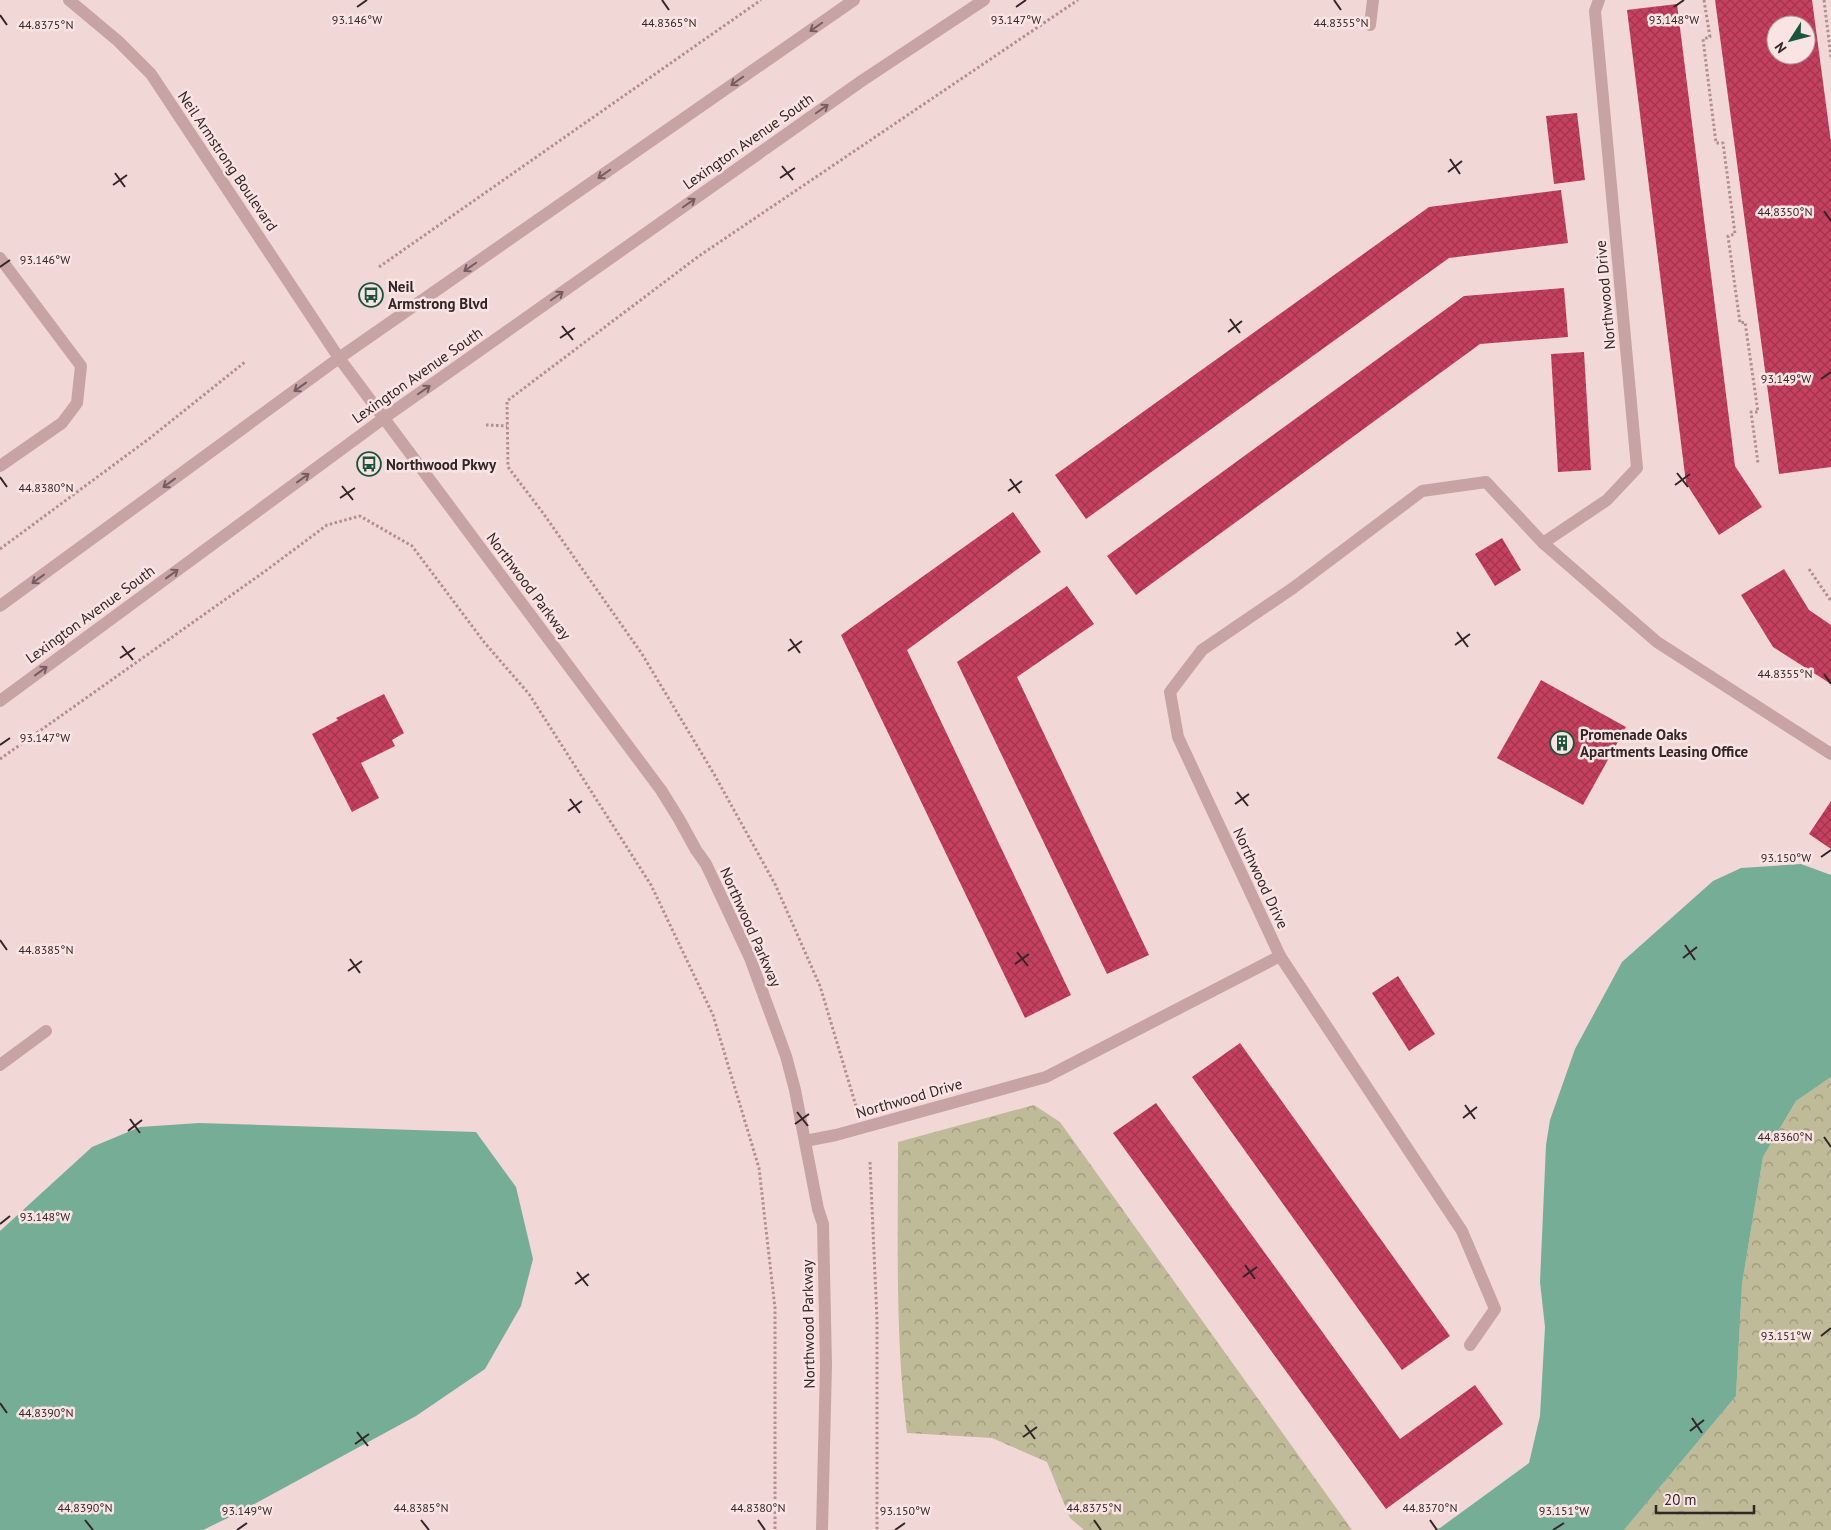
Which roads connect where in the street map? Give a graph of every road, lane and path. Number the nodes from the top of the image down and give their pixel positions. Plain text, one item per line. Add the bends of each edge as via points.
1 (69, 0) edge
2 (761, 0) edge
3 (854, 0) edge
4 (984, 0) edge
5 (1078, 0) edge
6 (1373, 0) edge
7 (1599, 0) edge
8 (1704, 0) edge
9 (1824, 0) edge
10 (1370, 26) dead end
11 (1831, 57) edge
12 (0, 258) edge
13 (379, 267) dead end
14 (339, 358) junction
15 (245, 362) dead end
16 (384, 418) junction
17 (486, 425) dead end
18 (507, 426) junction
19 (1758, 463) dead end
20 (0, 466) edge
21 (1543, 543) junction
22 (0, 549) edge
23 (1809, 570) dead end
24 (1831, 601) edge
25 (0, 606) edge
26 (0, 701) edge
27 (1831, 754) edge
28 (0, 759) edge
29 (1280, 956) junction
30 (46, 1031) dead end
31 (0, 1065) edge
32 (856, 1106) dead end
33 (805, 1141) junction
34 (870, 1162) dead end
35 (1470, 1345) dead end
36 (775, 1530) edge
37 (822, 1530) edge
38 (877, 1530) edge

1 - 14 street, Neil Armstrong Boulevard via 151,74
2 - 13 path
3 -> 14 street
16 -> 4 street, Lexington Avenue South via 863,80
5 - 18 path via 684,268 507,401
6 - 10 street
7 - 21 street, Northwood Drive via 1595,11 1637,468 1607,500
8 - 19 path via 1710,37 1703,39 1716,144 1723,143 1725,152 1735,234 1728,236 1740,323 1745,322 1758,412 1751,412
9 - 11 path
12 - 20 street via 81,366 77,403 62,422
14 - 16 street, Northwood Parkway
14 -> 25 street
15 - 22 path via 150,438
26 -> 16 street, Lexington Avenue South
16 - 33 street, Northwood Parkway via 655,782 706,864 750,958 786,1056
17 - 18 path
18 - 32 path via 508,467 642,654 775,884 820,986
21 - 27 street, Northwood Drive via 1657,642
21 - 29 street, Northwood Drive via 1486,482 1422,491 1293,588 1202,650 1170,692 1178,736
23 - 24 path
28 - 36 path via 328,525 360,516 412,546 484,642 529,694 651,885 713,1015 759,1168 775,1308
29 - 33 street, Northwood Drive via 1046,1076
29 - 35 street via 1462,1231 1495,1309
30 - 31 street
33 - 37 street, Northwood Parkway via 822,1224 826,1365
34 - 38 path via 877,1320

